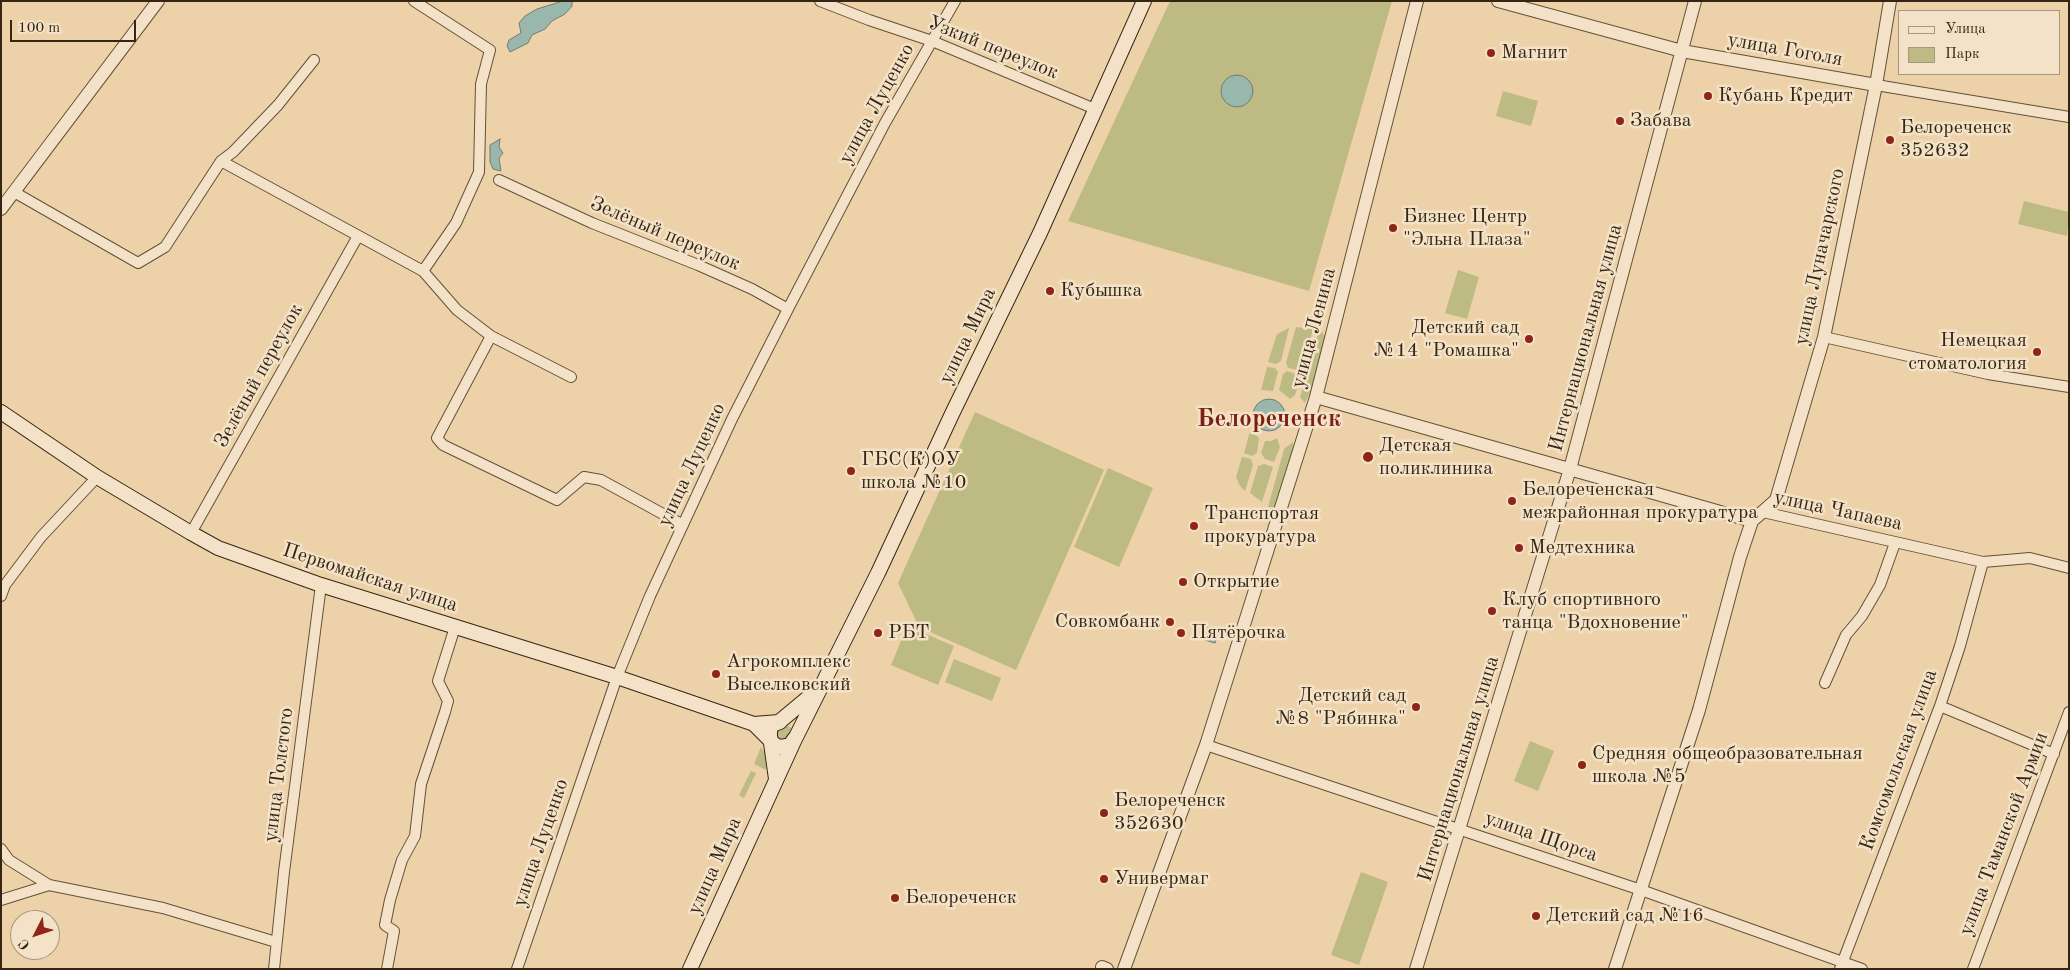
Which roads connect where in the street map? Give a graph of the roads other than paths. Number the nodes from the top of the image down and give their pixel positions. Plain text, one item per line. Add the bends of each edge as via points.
1 (158, 1) edge
2 (414, 1) edge
3 (820, 1) edge
4 (955, 1) edge
5 (1144, 1) edge
6 (1417, 1) edge
7 (1498, 1) edge
8 (1695, 1) edge
9 (1890, 1) edge
10 (932, 40) junction
11 (1682, 51) junction
12 (314, 60) dead end
13 (1876, 85) junction
14 (1096, 109) junction
15 (2069, 118) edge
16 (221, 161) junction
17 (499, 180) dead end
18 (14, 192) junction
19 (1, 209) edge
20 (358, 236) junction
21 (423, 271) junction
22 (788, 309) junction
23 (491, 336) junction
24 (1824, 337) junction
25 (571, 377) dead end
26 (2069, 387) edge
27 (1316, 397) junction
28 (1, 412) edge
29 (1570, 469) junction
30 (97, 477) junction
31 (1763, 512) junction
32 (1752, 521) junction
33 (683, 525) junction
34 (191, 533) junction
35 (1895, 543) junction
36 (1984, 562) junction
37 (2069, 568) edge
38 (321, 585) junction
39 (1, 596) edge
40 (455, 627) junction
41 (616, 677) junction
42 (1825, 683) dead end
43 (823, 685) junction
44 (1940, 706) junction
45 (2069, 712) edge
46 (779, 722) junction
47 (754, 724) junction
48 (794, 741) junction
49 (772, 742) junction
50 (1206, 746) junction
51 (2054, 754) junction
52 (776, 780) junction
53 (1461, 828) junction
54 (1, 850) edge
55 (49, 885) junction
56 (1641, 890) junction
57 (1, 900) edge
58 (276, 942) junction
59 (1841, 965) edge
60 (274, 969) edge
61 (387, 969) edge
62 (517, 969) edge
63 (690, 969) edge
64 (1117, 969) edge
65 (1124, 969) edge
66 (1416, 969) edge
67 (1615, 969) edge
68 (1862, 969) edge
69 (1973, 969) edge

1 - 18 street
2 - 21 street via 490,50 481,84 482,173 456,223
3 - 10 street, Узкий переулок
4 - 10 street, улица Луценко
5 - 14 main road, улица Мира
6 - 27 street, улица Ленина
7 - 11 street, улица Гоголя
8 - 11 street, Интернациональная улица
9 - 13 street, улица Луначарского
10 - 14 street, Узкий переулок
10 - 22 street, улица Луценко
11 - 13 street, улица Гоголя
11 - 29 street, Интернациональная улица
12 - 16 street via 278,105
13 - 15 street, улица Гоголя
13 - 24 street, улица Луначарского
14 - 43 main road, улица Мира via 1040,233
16 - 18 street via 165,247 138,263
16 - 20 street
17 - 22 street, Зелёный переулок via 592,223 752,289
18 - 19 street
20 - 21 street
20 - 34 street, Зелёный переулок
21 - 23 street via 457,310
22 - 33 street, улица Луценко
23 - 25 street
23 - 33 street via 437,438 443,445 557,500 584,477 601,480
24 - 26 street via 1988,374
24 - 31 street, улица Луначарского via 1776,500
27 - 29 street, улица Чапаева
27 - 50 street, улица Ленина
28 - 30 main road, Первомайская улица
29 - 32 street, улица Чапаева
29 - 53 street, Интернациональная улица
30 - 34 main road, Первомайская улица
30 - 39 street via 41,537 5,585
31 - 32 street, улица Чапаева
31 - 35 street, улица Чапаева
32 - 56 street via 1699,710
33 - 41 street, улица Луценко
34 - 38 main road, Первомайская улица via 218,548
35 - 36 street, улица Чапаева
35 - 42 street via 1880,585 1862,616 1846,635
36 - 37 street, улица Чапаева via 2030,558
36 - 44 street, Комсомольская улица
38 - 40 main road, Первомайская улица
38 - 58 street, улица Толстого
40 - 41 main road, Первомайская улица
40 - 61 street via 438,681 448,701 421,784 415,836 402,860 385,925 394,931
41 - 47 main road, Первомайская улица
41 - 62 street, улица Луценко
43 - 46 main road, улица Мира
43 - 48 main road, улица Мира
44 - 51 street
44 - 59 street, Комсомольская улица
45 - 51 street, улица Таманской Армии
46 - 47 main road, Первомайская улица
46 - 48 main road via 791,724
46 - 49 main road via 770,730
47 - 49 main road, Первомайская улица
48 - 49 main road via 780,747
48 - 52 main road, улица Мира
49 - 52 main road
50 - 53 street, улица Щорса
50 - 64 street, улица Ленина via 1196,753
50 - 65 street, улица Ленина
51 - 69 street, улица Таманской Армии
52 - 63 main road, улица Мира
53 - 56 street, улица Щорса
53 - 66 street, Интернациональная улица
54 - 55 street via 10,860
55 - 57 street
55 - 58 street via 163,908
56 - 59 street, улица Щорса
56 - 67 street
58 - 60 street, улица Толстого
59 - 68 street, улица Щорса

